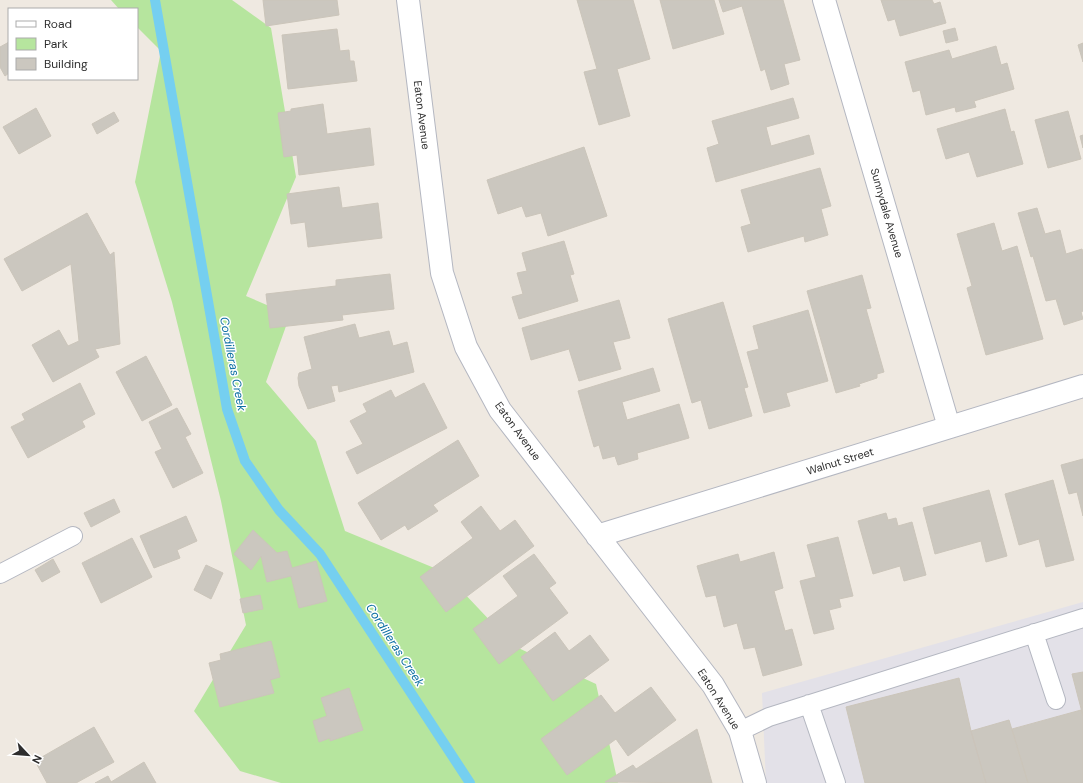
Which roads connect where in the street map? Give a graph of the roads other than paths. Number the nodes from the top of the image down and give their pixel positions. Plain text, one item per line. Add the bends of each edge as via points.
1 (408, 0) edge
2 (824, 0) edge
3 (1083, 386) edge
4 (949, 427) junction
5 (73, 536) dead end
6 (596, 536) junction
7 (0, 574) edge
8 (1083, 618) edge
9 (1034, 633) junction
10 (1056, 700) dead end
11 (809, 704) junction
12 (740, 731) junction
13 (755, 783) edge
14 (836, 783) edge

1 - 6 street, Eaton Avenue via 442,273 466,348 500,410
2 - 4 street, Sunnydale Avenue
3 - 4 street, Walnut Street
4 - 6 street, Walnut Street
5 - 7 lane
6 - 12 street, Eaton Avenue via 713,685
8 - 9 lane
9 - 10 lane
9 - 11 lane
11 - 12 lane via 769,717
11 - 14 lane
12 - 13 street, Eaton Avenue

